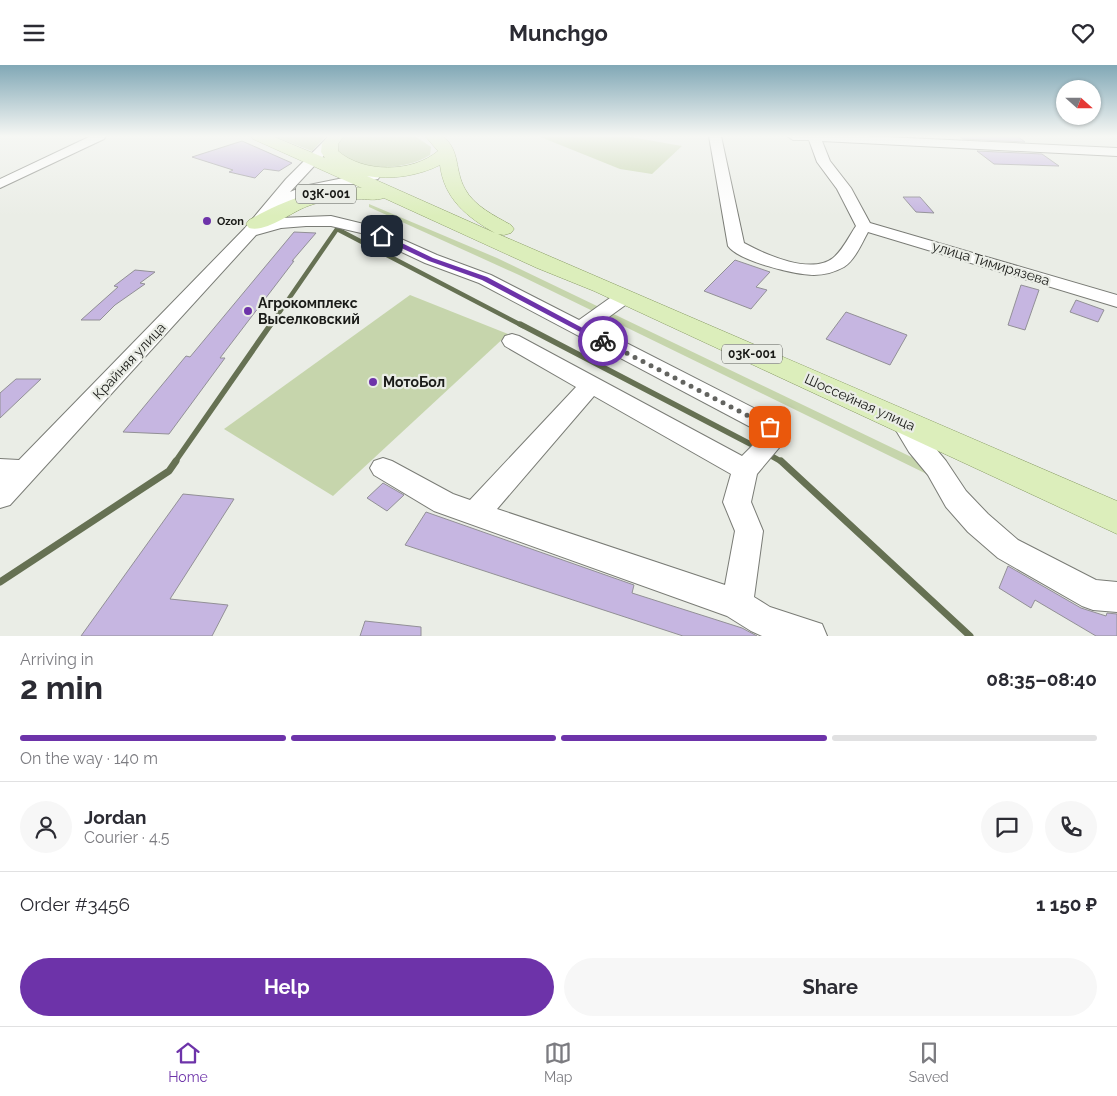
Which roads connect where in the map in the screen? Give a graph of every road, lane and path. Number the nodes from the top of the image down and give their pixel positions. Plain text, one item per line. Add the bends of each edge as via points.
1 (44, 163) edge
2 (319, 163) edge
3 (322, 163) edge
4 (338, 163) edge
5 (435, 163) edge
6 (446, 163) edge
7 (720, 163) edge
8 (824, 163) edge
9 (357, 173) junction
10 (0, 184) edge
11 (402, 199) junction
12 (864, 226) junction
13 (253, 228) junction
14 (613, 291) junction
15 (1117, 301) edge
16 (579, 329) junction
17 (512, 341) dead end
18 (591, 385) junction
19 (903, 422) junction
20 (757, 458) junction
21 (382, 468) dead end
22 (12, 470) edge
23 (0, 497) edge
24 (475, 514) junction
25 (1117, 519) edge
26 (1117, 597) edge
27 (738, 604) junction
28 (810, 636) edge

1 - 10 street
2 - 13 street, 03К-001 via 271,203
3 - 9 main road, 03К-001
4 - 9 main road
5 - 9 main road, 03К-001 via 411,170
6 - 14 main road, 03К-001 via 452,181 474,211
7 - 12 street via 736,246 750,254 801,269 826,269 839,263
8 - 12 street via 844,188
9 - 11 main road, 03К-001
9 - 13 street, 03К-001 via 304,190 277,205
11 - 13 main road, 03К-001 via 358,192 326,194 292,204
11 - 14 main road, 03К-001
12 - 15 street, улица Тимирязева
13 - 16 street via 306,221 331,221 358,227 485,279
13 - 22 street, Крайняя улица
14 - 16 street
14 - 19 main road, Шоссейная улица / 03К-001
16 - 20 street via 770,427
17 - 18 street
18 - 20 street
18 - 24 street
19 - 25 main road, Шоссейная улица / 03К-001
19 - 26 street via 956,499 1008,549 1093,595
20 - 27 street via 737,502 749,531
21 - 24 street via 444,503
22 - 23 street, Крайняя улица
24 - 27 street
27 - 28 street via 762,620

